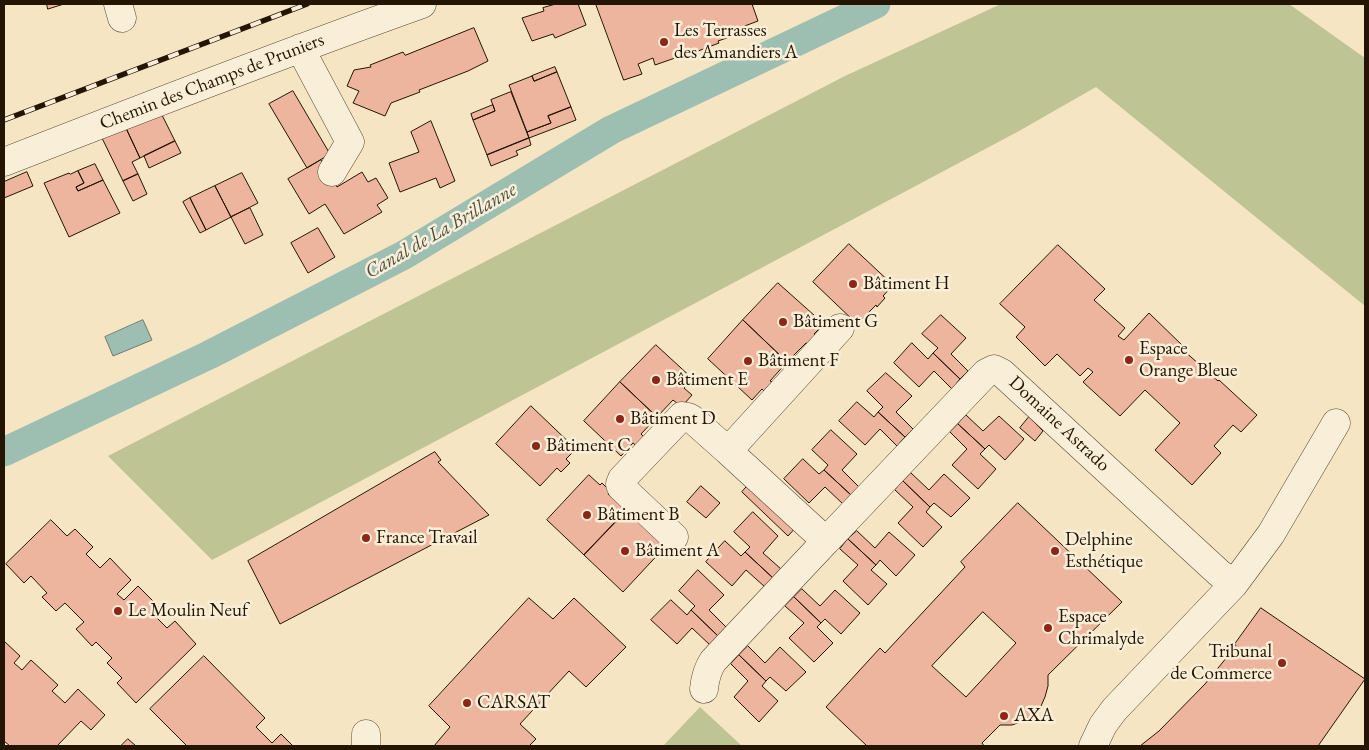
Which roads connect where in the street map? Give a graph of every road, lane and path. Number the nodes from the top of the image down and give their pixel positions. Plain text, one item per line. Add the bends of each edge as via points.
1 (422, 4) edge
2 (300, 48) junction
3 (4, 162) edge
4 (332, 172) dead end
5 (840, 328) dead end
6 (1336, 424) dead end
7 (728, 451) junction
8 (674, 537) dead end
9 (826, 541) junction
10 (1234, 584) junction
11 (704, 690) dead end
12 (1094, 746) edge

1 - 2 street, Chemin des Champs de Pruniers
2 - 3 street, Chemin des Champs de Pruniers
2 - 4 street via 350,142
5 - 7 street
6 - 10 street via 1271,534
7 - 8 street via 692,419 682,416 622,479 621,487
7 - 9 street
9 - 10 street, Domaine Astrado via 986,373 994,369
9 - 11 street, Domaine Astrado via 713,661 706,675
10 - 12 street via 1114,710

